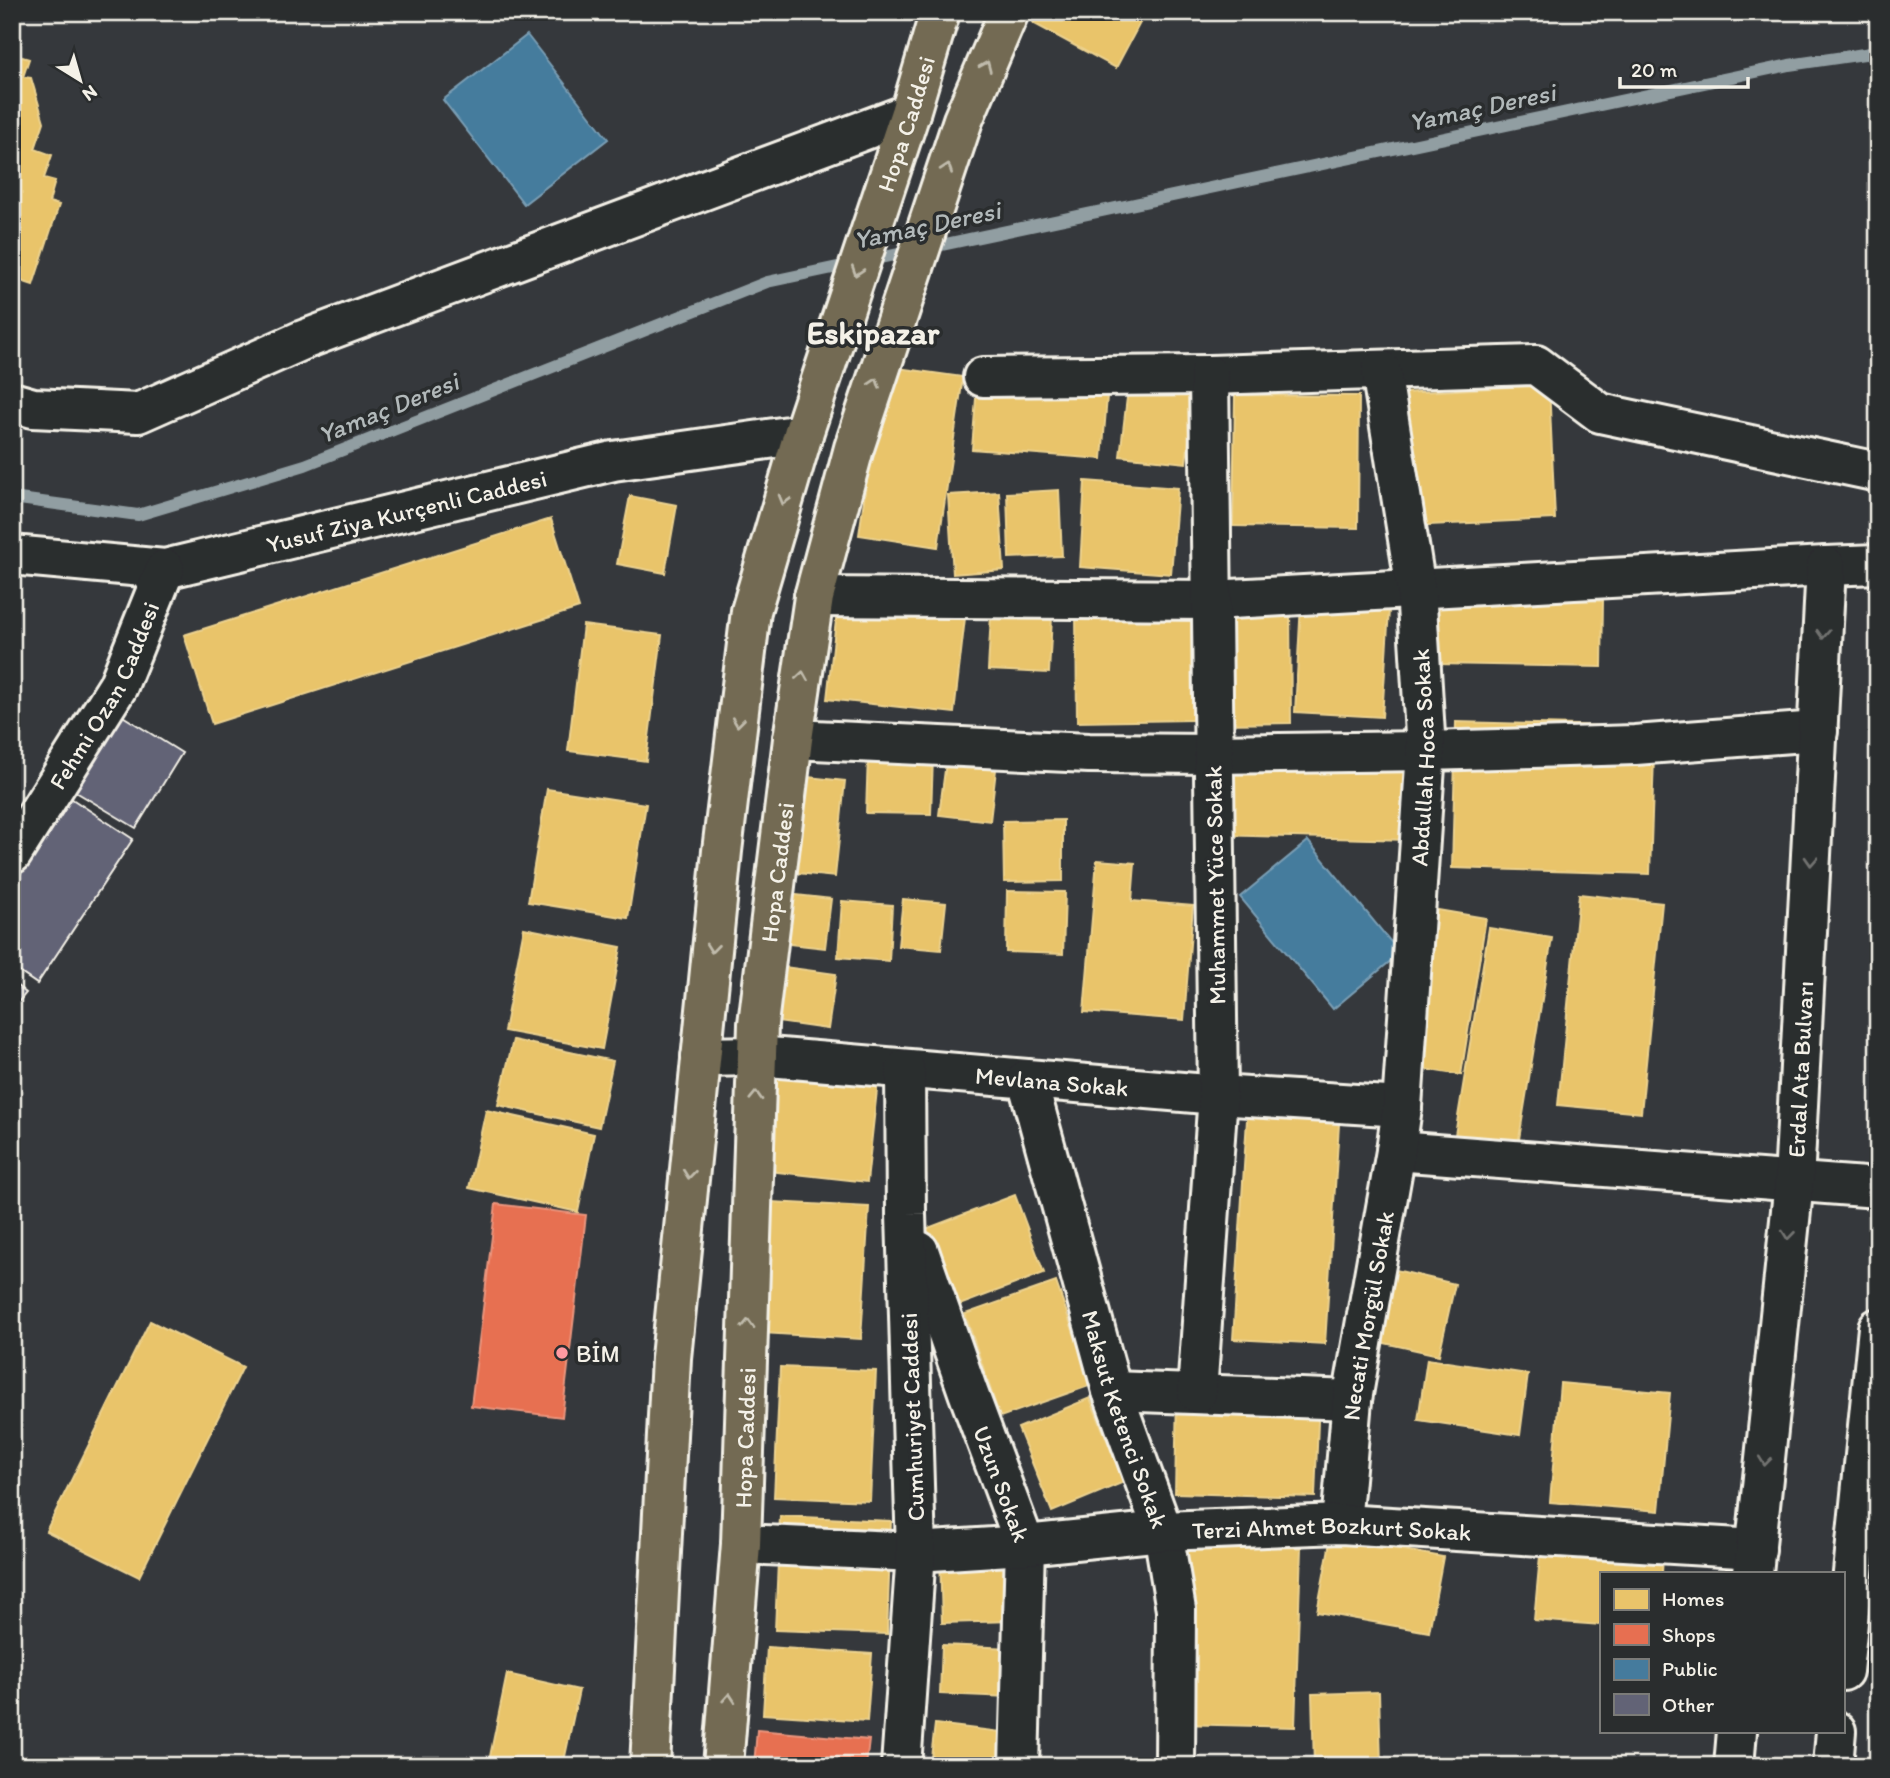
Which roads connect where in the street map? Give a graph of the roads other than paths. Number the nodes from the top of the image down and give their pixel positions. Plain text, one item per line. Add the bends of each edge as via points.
1 (940, 12) edge
2 (1009, 12) edge
3 (910, 113) junction
4 (1381, 370) junction
5 (1209, 375) junction
6 (983, 377) dead end
7 (12, 402) edge
8 (803, 434) junction
9 (1878, 472) edge
10 (12, 555) edge
11 (1878, 564) edge
12 (1826, 566) junction
13 (165, 569) junction
14 (1416, 589) junction
15 (814, 597) junction
16 (1212, 600) junction
17 (1818, 731) junction
18 (793, 739) junction
19 (1426, 751) junction
20 (1214, 754) junction
21 (12, 854) edge
22 (757, 1056) junction
23 (701, 1058) junction
24 (905, 1069) junction
25 (1027, 1079) junction
26 (1218, 1096) junction
27 (1402, 1107) junction
28 (1396, 1151) junction
29 (1794, 1182) junction
30 (1878, 1188) edge
31 (906, 1214) junction
32 (1878, 1328) edge
33 (1112, 1391) junction
34 (1197, 1394) junction
35 (1352, 1400) junction
36 (1342, 1524) junction
37 (1163, 1531) junction
38 (741, 1544) junction
39 (1025, 1545) junction
40 (916, 1552) junction
41 (1754, 1561) edge
42 (1844, 1661) edge
43 (1737, 1732) edge
44 (1836, 1732) edge
45 (650, 1766) edge
46 (723, 1766) edge
47 (901, 1766) edge
48 (1019, 1766) edge
49 (1175, 1766) edge
50 (1734, 1766) edge
51 (1833, 1766) edge

1 - 3 main road, Hopa Caddesi
15 -> 2 main road, Hopa Caddesi via 853,448 963,120
3 - 7 street via 303,340 138,413 33,408
3 -> 8 main road, Hopa Caddesi
4 - 5 street
4 - 9 street via 1536,365 1600,413
4 - 14 street, Abdullah Hoca Sokak
5 - 6 street
5 - 16 street, Muhammet Yüce Sokak
8 - 13 street, Yusuf Ziya Kurçenli Caddesi via 613,461
8 -> 23 main road, Hopa Caddesi via 751,611
10 - 13 street, Yusuf Ziya Kurçenli Caddesi
11 - 12 street
12 - 14 street
12 -> 17 street, Erdal Ata Bulvarı
13 - 21 street, Fehmi Ozan Caddesi via 118,686
14 - 16 street
14 - 19 street, Abdullah Hoca Sokak
15 - 16 street
18 -> 15 main road, Hopa Caddesi
16 - 20 street, Muhammet Yüce Sokak
17 - 19 street via 1635,745
17 -> 29 street, Erdal Ata Bulvarı
18 - 20 street
18 - 22 main road, Hopa Caddesi
19 - 20 street
19 - 27 street, Abdullah Hoca Sokak
20 - 26 street, Muhammet Yüce Sokak
22 - 23 street, Mevlana Sokak
22 - 24 street, Mevlana Sokak
38 -> 22 main road, Hopa Caddesi
23 -> 45 main road, Hopa Caddesi via 671,1357
24 - 25 street, Mevlana Sokak
24 - 31 street, Cumhuriyet Caddesi
25 - 26 street, Mevlana Sokak
25 - 33 street, Maksut Ketenci Sokak
26 - 27 street, Mevlana Sokak
26 - 34 street, Muhammet Yüce Sokak
27 - 28 street, Necati Morgül Sokak
28 - 29 street
28 - 35 street, Necati Morgül Sokak
29 - 30 street
29 -> 41 street, Erdal Ata Bulvarı
31 - 39 street, Uzun Sokak
31 - 40 street, Cumhuriyet Caddesi
32 - 42 street
33 - 34 street
33 - 37 street, Maksut Ketenci Sokak
34 - 35 street
35 - 36 street, Necati Morgül Sokak
36 - 37 street, Terzi Ahmet Bozkurt Sokak
36 - 41 street, Terzi Ahmet Bozkurt Sokak
37 - 39 street, Terzi Ahmet Bozkurt Sokak
37 - 49 street, Maksut Ketenci Sokak via 1176,1610
38 - 40 street, Terzi Ahmet Bozkurt Sokak
46 -> 38 main road, Hopa Caddesi
39 - 40 street, Terzi Ahmet Bozkurt Sokak
39 - 48 street, Uzun Sokak
40 - 47 street, Cumhuriyet Caddesi
43 - 50 street
44 - 51 street

